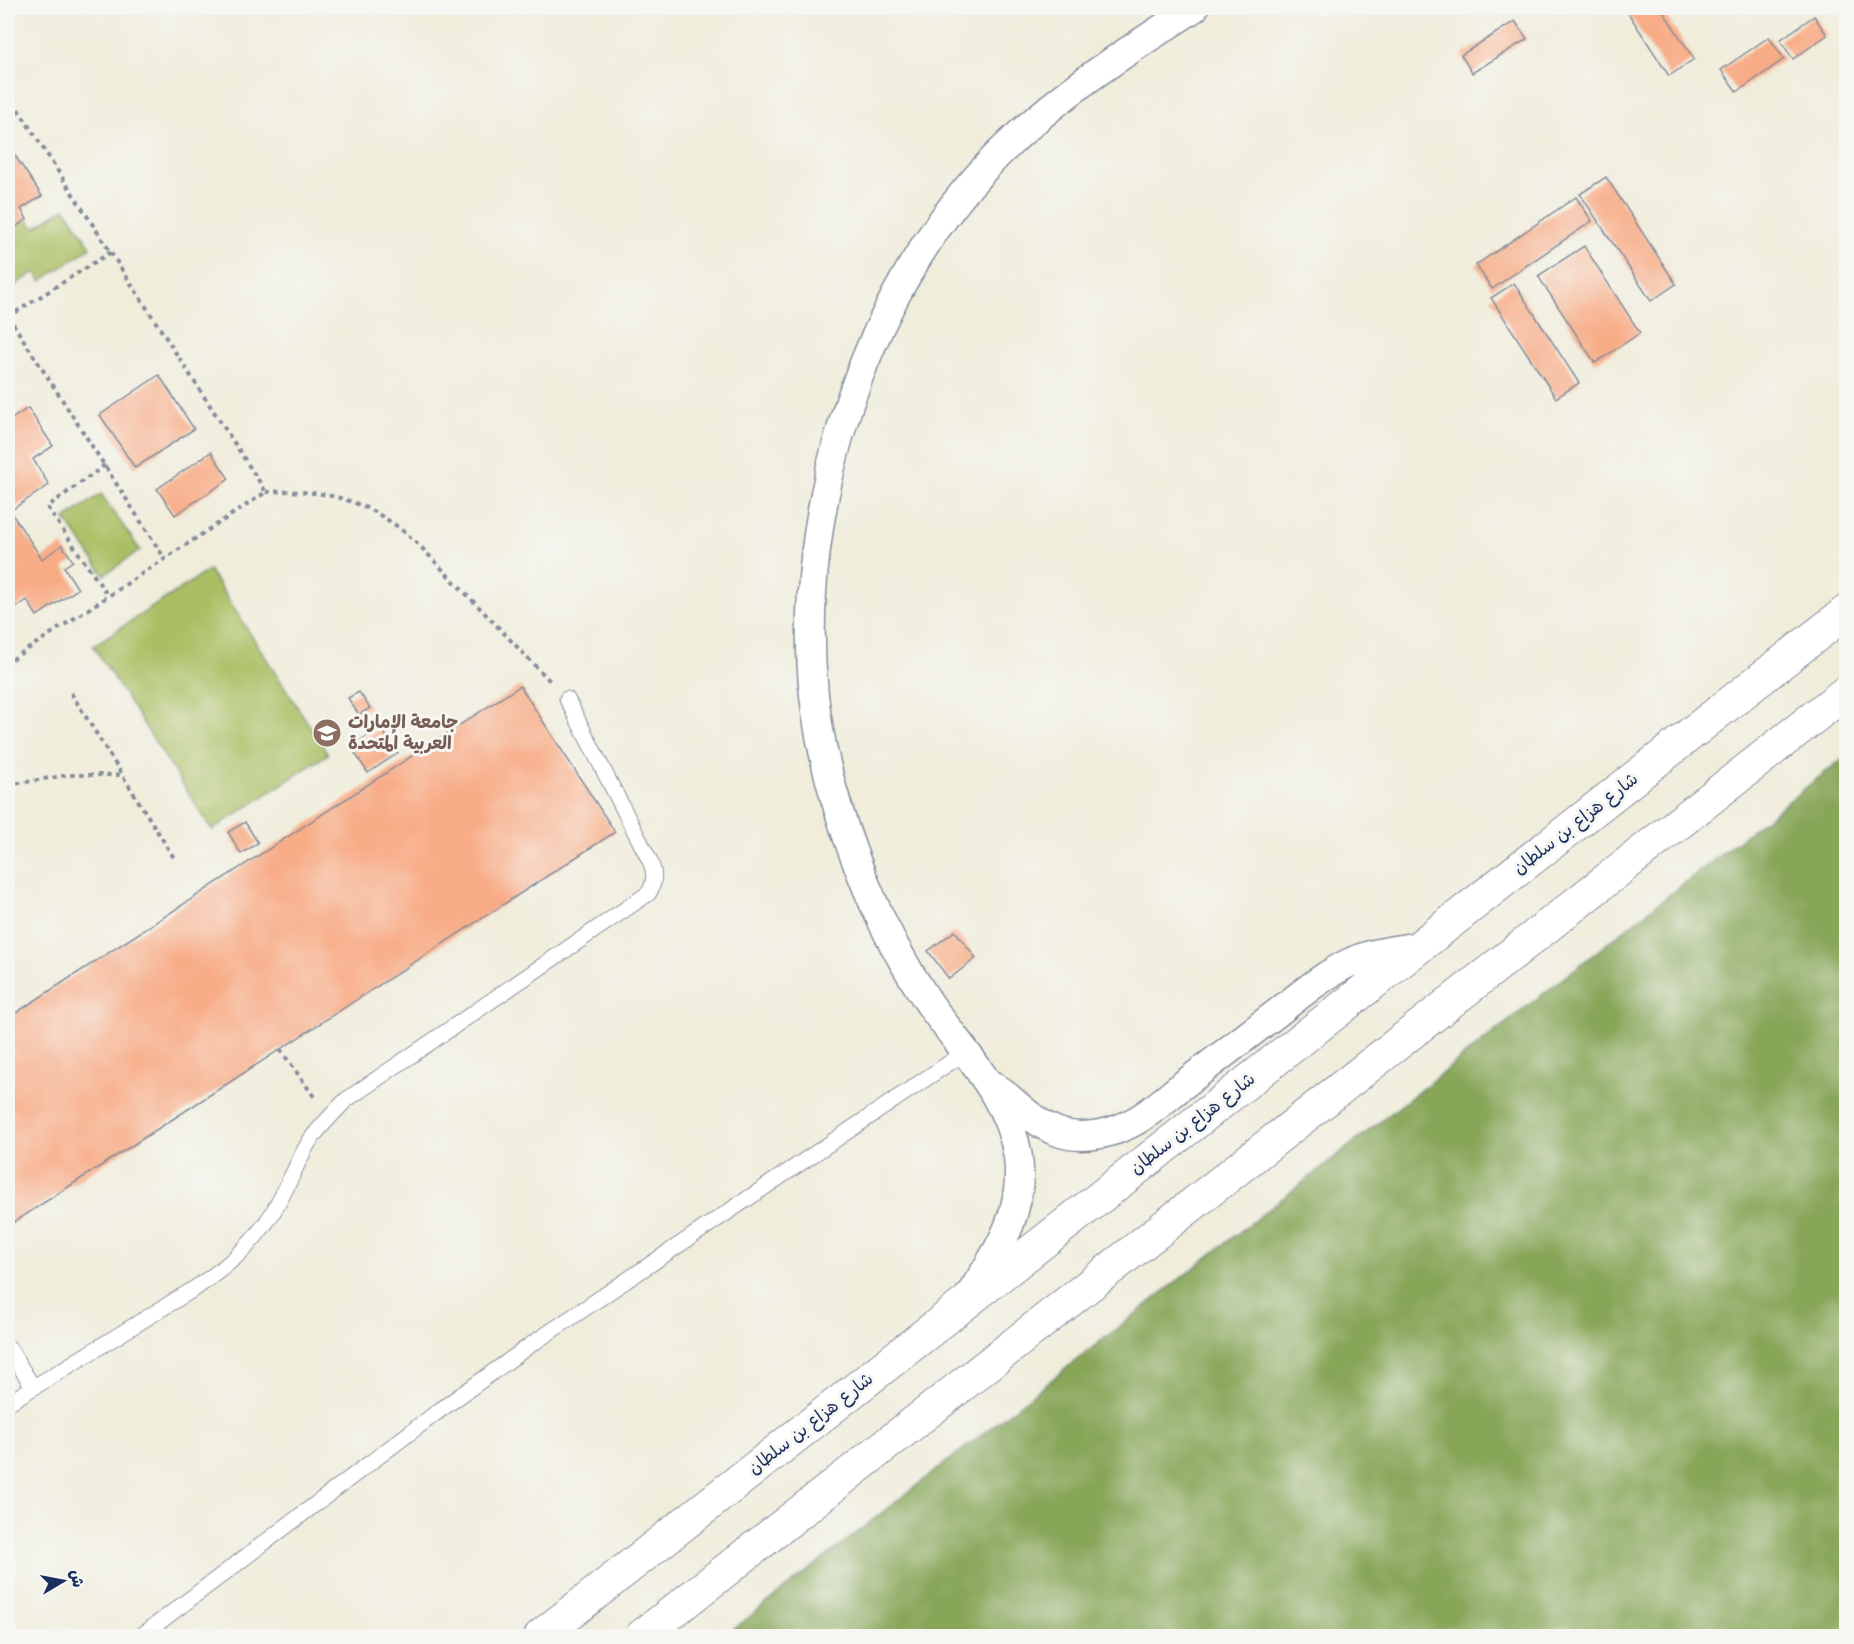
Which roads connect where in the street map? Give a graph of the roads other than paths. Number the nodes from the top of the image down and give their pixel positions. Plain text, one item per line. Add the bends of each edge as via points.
1 (1194, 8) edge
2 (1846, 612) edge
3 (1846, 692) edge
4 (567, 699) road end
5 (1419, 946) junction
6 (964, 1053) junction
7 (990, 1083) junction
8 (964, 1304) junction
9 (8, 1347) edge
10 (33, 1387) junction
11 (8, 1403) edge
12 (141, 1636) edge
13 (541, 1636) edge
14 (642, 1636) edge

1 - 6 street via 1060,98 984,169 951,209 921,251 867,359 826,491 811,627 814,696 826,760 843,823 889,934 927,1000
2 - 5 main road, شارع هزاع بن سلطان
3 - 14 main road
4 - 10 lane via 650,861 654,883 649,893 346,1100 310,1141 283,1197 246,1248 197,1287
5 - 7 street via 1378,953 1331,974 1123,1128 1081,1136 1060,1133
5 - 8 main road, شارع هزاع بن سلطان
6 - 7 street
6 - 12 lane via 530,1346
7 - 8 street via 1018,1156 1017,1196 1007,1233
8 - 13 main road, شارع هزاع بن سلطان
9 - 10 lane
10 - 11 lane

